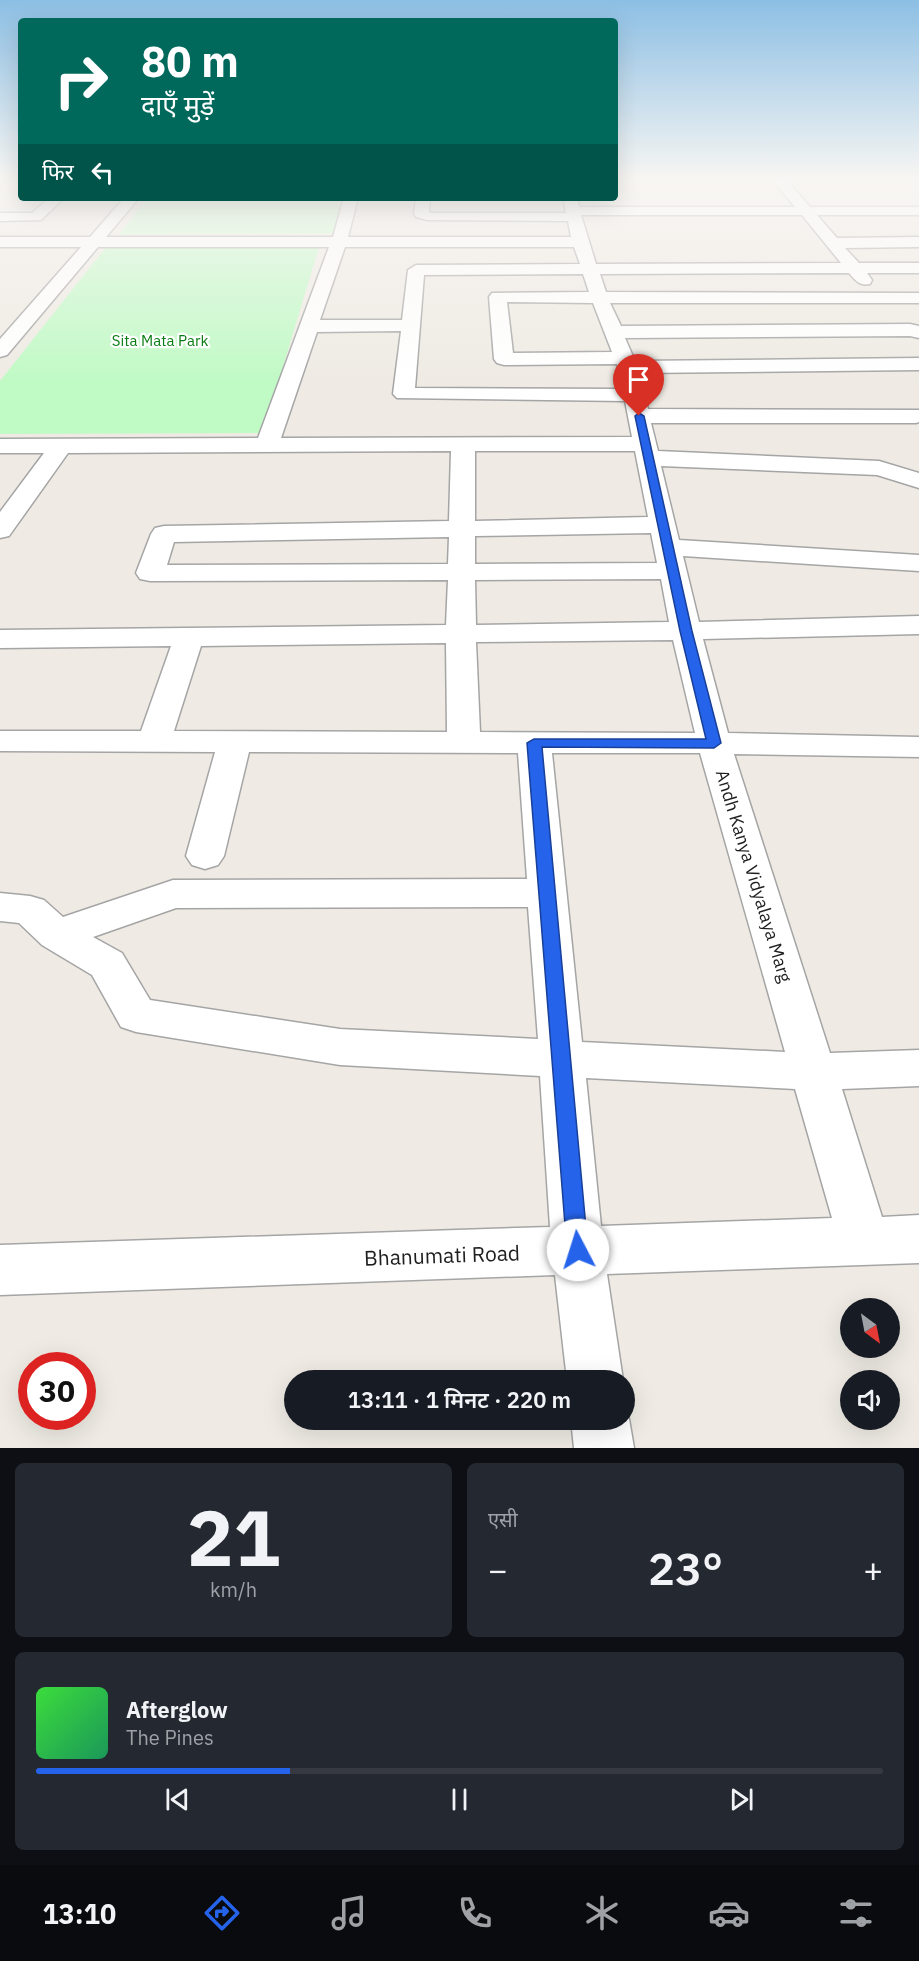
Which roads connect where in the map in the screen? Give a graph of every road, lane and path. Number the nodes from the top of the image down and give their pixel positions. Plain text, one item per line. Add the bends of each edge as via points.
1 (91, 246) edge
2 (338, 246) edge
3 (508, 246) edge
4 (584, 246) edge
5 (700, 246) edge
6 (834, 246) edge
7 (919, 268) edge
8 (855, 269) junction
9 (600, 298) junction
10 (880, 298) junction
11 (919, 298) edge
12 (411, 325) junction
13 (309, 326) junction
14 (916, 334) edge
15 (0, 351) edge
16 (919, 364) edge
17 (633, 396) junction
18 (903, 396) edge
19 (463, 444) junction
20 (267, 445) junction
21 (0, 446) edge
22 (61, 446) junction
23 (919, 481) edge
24 (461, 528) junction
25 (0, 530) edge
26 (668, 548) junction
27 (919, 563) edge
28 (461, 573) junction
29 (919, 625) edge
30 (686, 631) junction
31 (461, 633) junction
32 (189, 637) junction
33 (0, 639) edge
34 (0, 741) edge
35 (154, 742) junction
36 (235, 742) junction
37 (464, 743) junction
38 (534, 743) junction
39 (714, 743) junction
40 (919, 747) edge
41 (206, 856) dead end
42 (548, 892) junction
43 (0, 906) edge
44 (56, 935) junction
45 (562, 1059) junction
46 (919, 1068) edge
47 (814, 1072) junction
48 (919, 1239) edge
49 (864, 1240) junction
50 (578, 1250) junction
51 (0, 1270) edge
52 (594, 1370) edge
53 (602, 1430) edge
54 (604, 1448) edge

1 - 15 street
2 - 13 street
3 - 12 street via 416,270
4 - 9 street, Andh Kanya Vidyalaya Marg
5 - 8 street
6 - 8 street
7 - 8 street
8 - 10 street
9 - 10 street
9 - 17 street, Andh Kanya Vidyalaya Marg
9 - 17 street via 498,297 504,359 557,355
10 - 11 street
10 - 14 street
12 - 13 street
12 - 17 street via 404,394
13 - 20 street
14 - 17 street
16 - 18 street
17 - 18 street
17 - 18 street
17 - 19 street
17 - 23 street
17 - 26 street, Andh Kanya Vidyalaya Marg
19 - 20 street
19 - 24 street
20 - 22 street
21 - 22 street
22 - 25 street
24 - 26 street
24 - 28 street
24 - 28 street via 164,534 150,573
26 - 27 street
26 - 28 street
26 - 30 street, Andh Kanya Vidyalaya Marg
28 - 31 street
29 - 30 street
30 - 31 street
30 - 39 street, Andh Kanya Vidyalaya Marg
31 - 32 street
31 - 37 street
32 - 33 street
32 - 35 street
34 - 35 street
35 - 36 street
36 - 37 street
36 - 41 street
37 - 38 street
38 - 39 street
38 - 42 street
39 - 40 street
39 - 47 street, Andh Kanya Vidyalaya Marg
42 - 44 street via 173,894
42 - 45 street
43 - 44 street via 30,910
44 - 45 street via 107,964 136,1015 340,1047
45 - 47 street
45 - 50 street
46 - 47 street
47 - 49 street, Andh Kanya Vidyalaya Marg
48 - 49 street, Bhanumati Road
49 - 50 street, Bhanumati Road
50 - 51 street, Bhanumati Road
50 - 52 street
53 - 54 street

